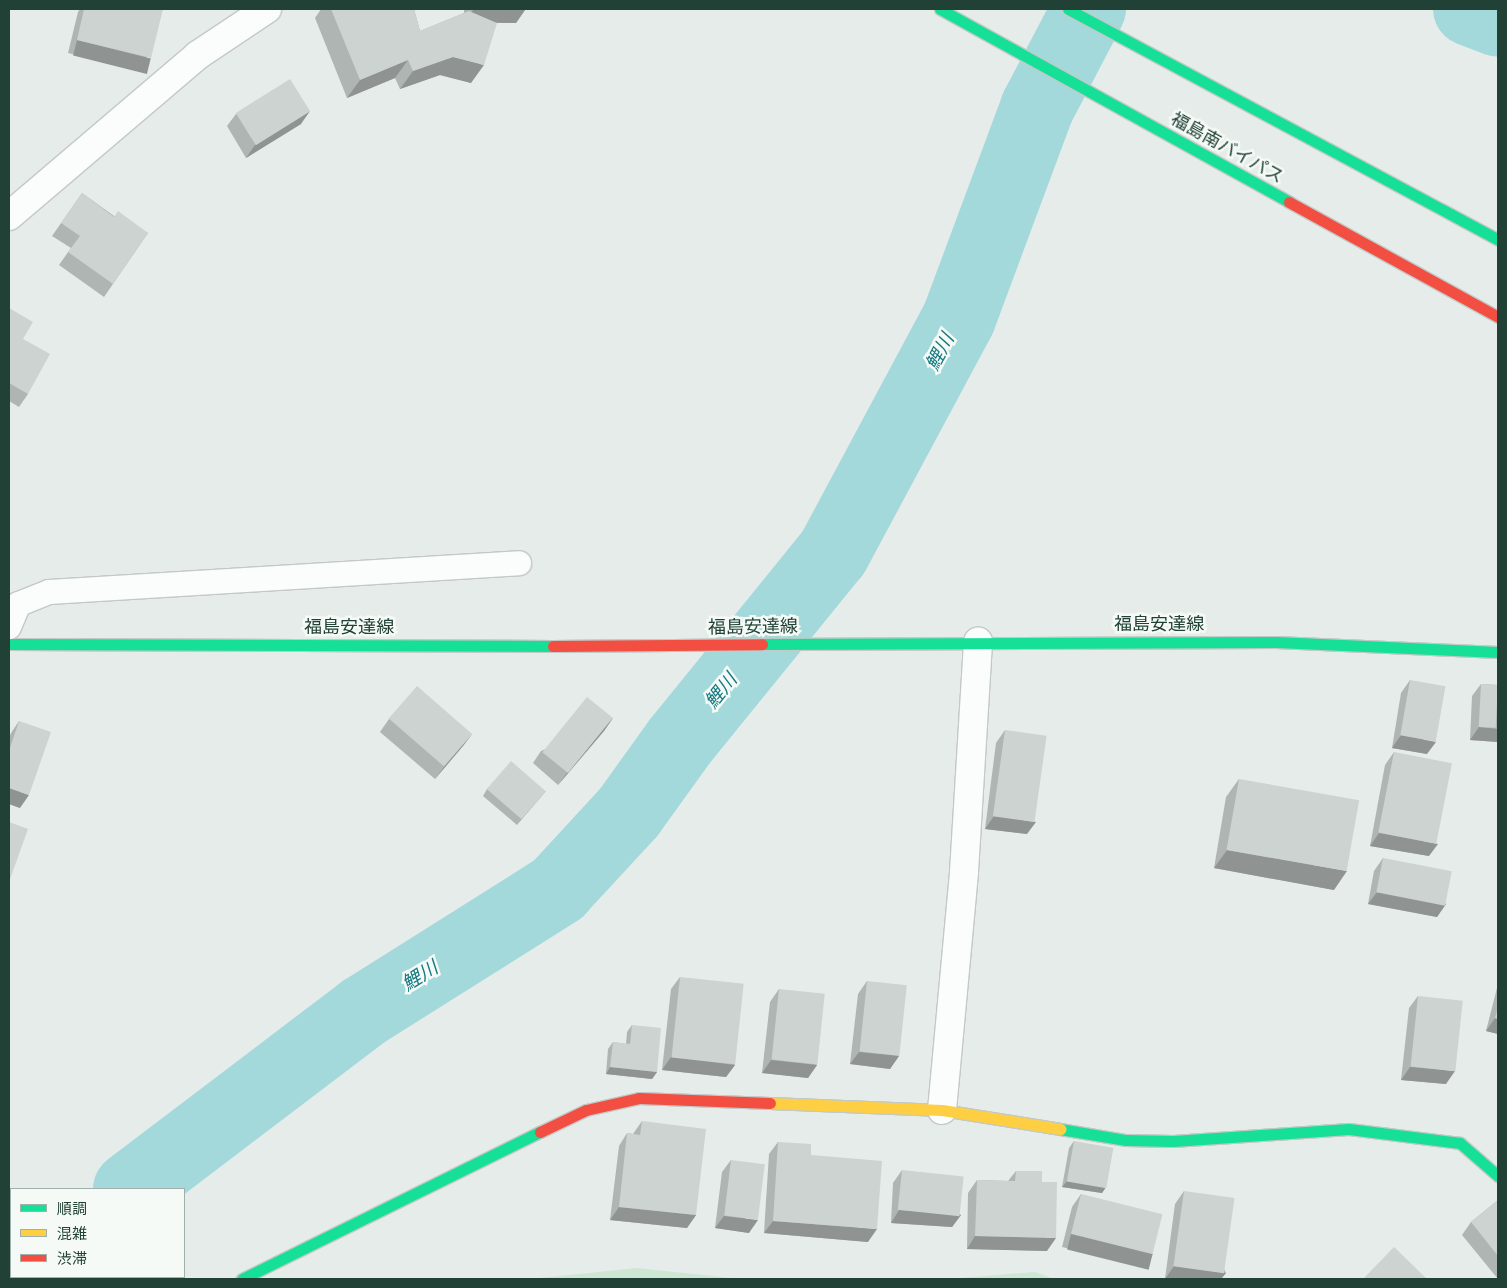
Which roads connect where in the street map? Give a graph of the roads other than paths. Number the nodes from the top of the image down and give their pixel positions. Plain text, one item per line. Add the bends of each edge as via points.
1 (267, 9) edge
2 (940, 9) edge
3 (1068, 9) edge
4 (9, 216) edge
5 (1498, 240) edge
6 (1498, 317) edge
7 (519, 562) dead end
8 (9, 627) edge
9 (978, 641) junction
10 (9, 644) edge
11 (1498, 652) edge
12 (942, 1110) junction
13 (1498, 1176) edge
14 (242, 1279) edge

1 - 4 street via 198,54
2 - 6 main road, 福島南バイパス
3 - 5 main road
7 - 8 lane via 49,592 18,604
9 - 10 main road, 福島安達線 via 609,646
9 - 11 main road, 福島安達線 via 1276,642
9 - 12 street via 964,872
12 - 13 main road via 1126,1140 1173,1141 1349,1129 1460,1143
12 - 14 main road via 639,1098 586,1110

